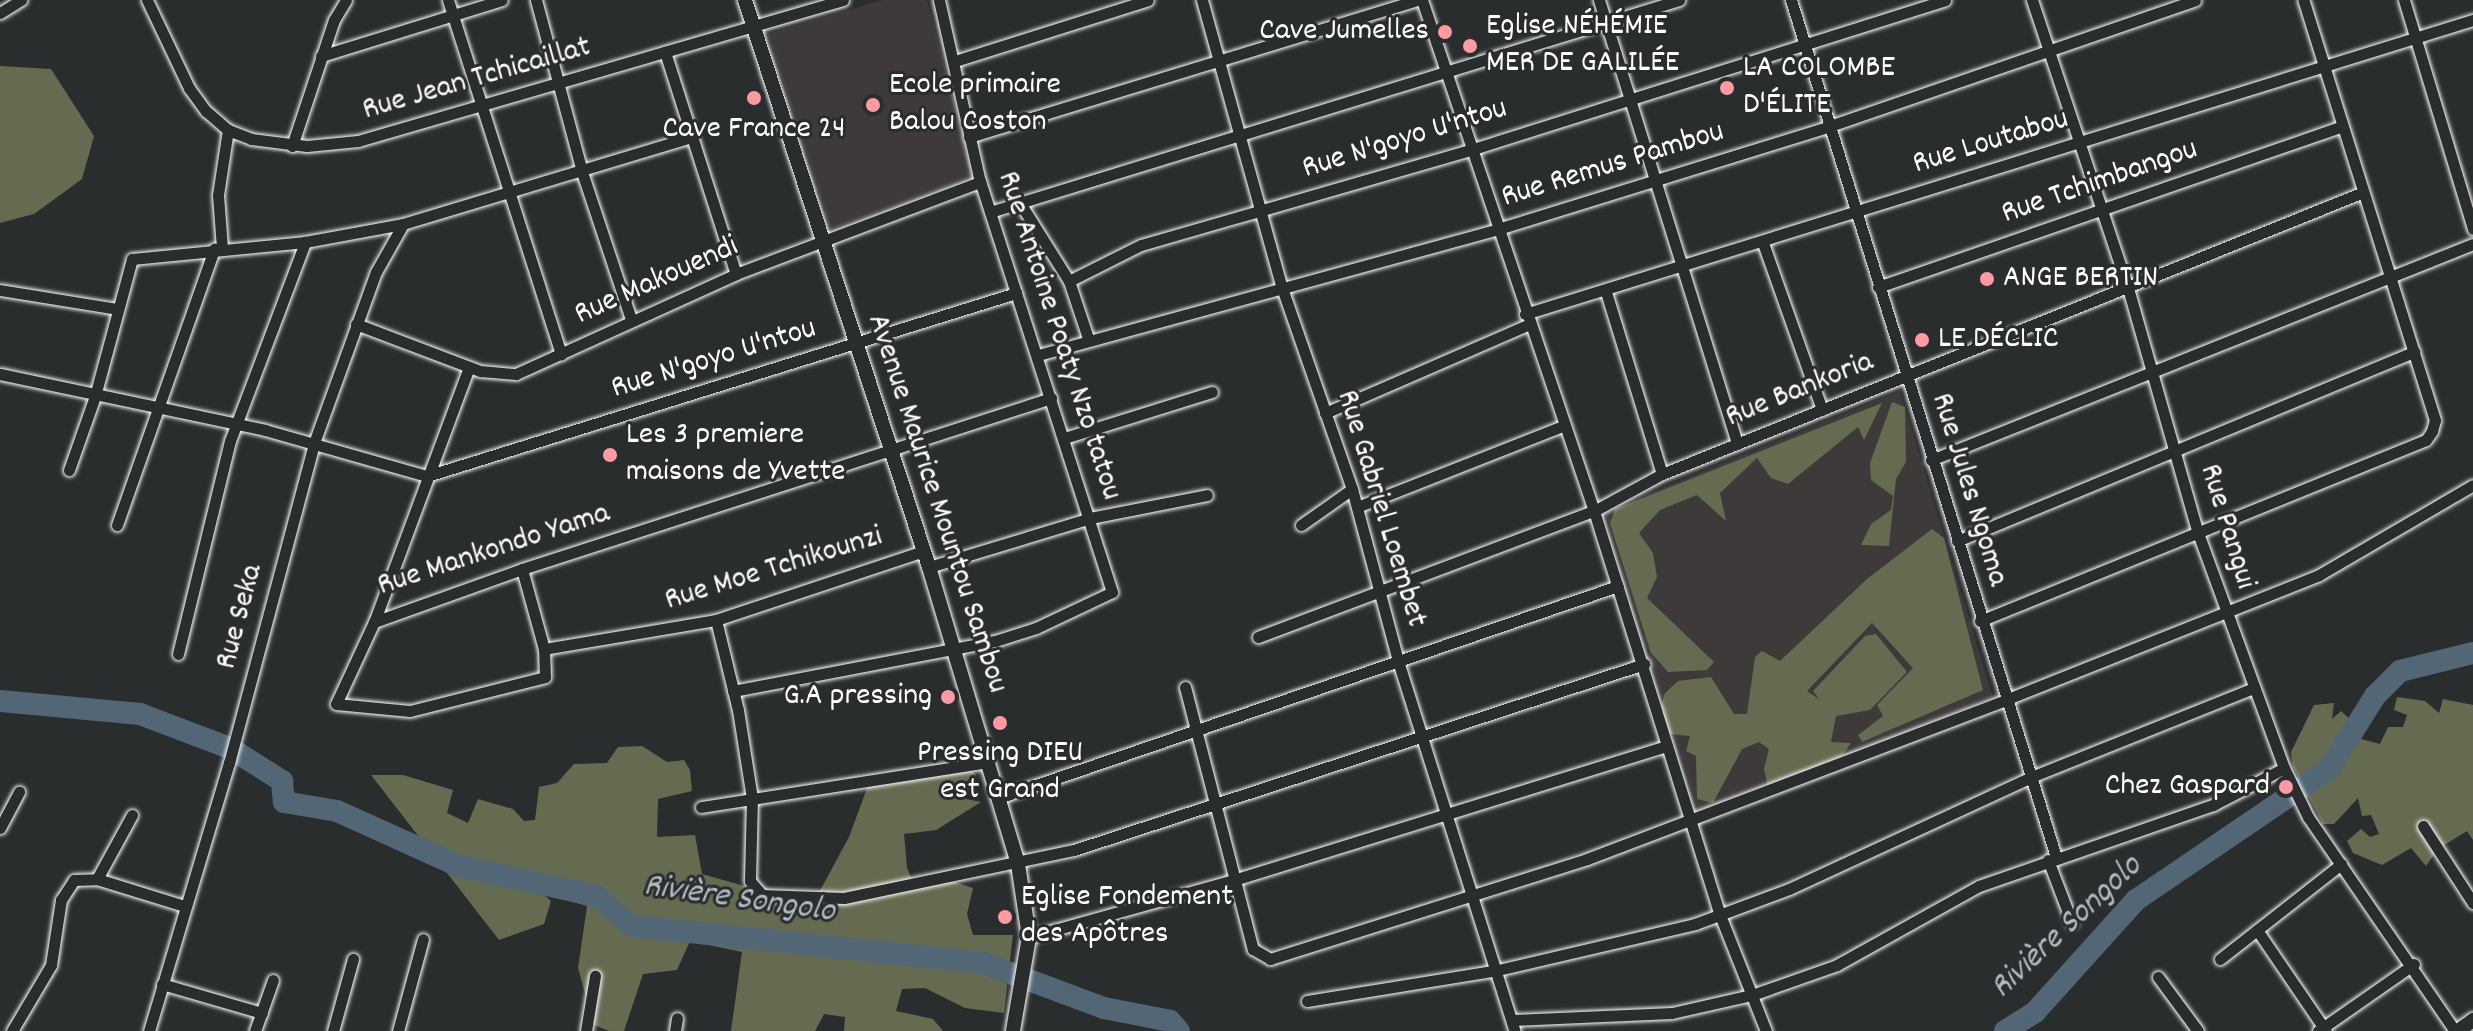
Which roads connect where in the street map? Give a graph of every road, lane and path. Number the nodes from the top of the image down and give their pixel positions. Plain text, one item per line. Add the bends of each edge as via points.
1 (21, 0) edge
2 (147, 0) edge
3 (346, 0) edge
4 (448, 0) edge
5 (502, 0) edge
6 (536, 0) edge
7 (745, 0) edge
8 (841, 0) edge
9 (939, 0) edge
10 (1148, 0) edge
11 (1202, 0) edge
12 (1416, 0) edge
13 (1422, 0) edge
14 (1599, 0) edge
15 (1679, 0) edge
16 (1791, 0) edge
17 (1945, 0) edge
18 (2032, 0) edge
19 (2195, 0) edge
20 (2303, 0) edge
21 (2404, 0) edge
22 (0, 13) edge
23 (453, 13) junction
24 (2473, 20) edge
25 (1606, 22) junction
26 (754, 27) junction
27 (2415, 37) junction
28 (1804, 45) junction
29 (2048, 51) junction
30 (665, 52) junction
31 (321, 56) junction
32 (955, 61) junction
33 (1219, 61) junction
34 (2322, 66) junction
35 (1446, 72) junction
36 (557, 84) junction
37 (1630, 100) junction
38 (482, 107) junction
39 (1830, 126) junction
40 (2340, 127) junction
41 (228, 130) junction
42 (1240, 135) junction
43 (691, 137) junction
44 (969, 137) junction
45 (2078, 143) junction
46 (292, 146) junction
47 (1470, 150) junction
48 (582, 172) junction
49 (1656, 180) junction
50 (980, 182) junction
51 (2361, 193) junction
52 (510, 194) junction
53 (1020, 203) junction
54 (1263, 211) junction
55 (2102, 211) junction
56 (990, 212) junction
57 (1854, 213) junction
58 (403, 224) junction
59 (1498, 229) junction
60 (2473, 229) edge
61 (822, 239) junction
62 (305, 242) junction
63 (1763, 243) junction
64 (2473, 244) edge
65 (218, 248) junction
66 (1684, 269) junction
67 (736, 274) junction
68 (2387, 277) junction
69 (1069, 281) junction
70 (1878, 287) junction
71 (1282, 288) junction
72 (2128, 288) junction
73 (0, 290) edge
74 (1606, 292) junction
75 (1016, 293) junction
76 (117, 309) junction
77 (631, 319) junction
78 (1526, 319) junction
79 (356, 324) junction
80 (1089, 341) junction
81 (855, 344) junction
82 (2414, 352) junction
83 (561, 354) junction
84 (1038, 355) junction
85 (469, 367) junction
86 (2152, 372) junction
87 (0, 374) edge
88 (1906, 377) junction
89 (1212, 392) dead end
90 (95, 396) junction
91 (1051, 398) junction
92 (160, 409) junction
93 (1822, 410) junction
94 (1325, 413) junction
95 (236, 424) junction
96 (1563, 426) junction
97 (1064, 438) junction
98 (314, 443) junction
99 (1737, 444) junction
100 (889, 450) junction
101 (2176, 454) junction
102 (1931, 460) junction
103 (69, 470) dead end
104 (1662, 474) junction
105 (427, 476) junction
106 (2473, 485) edge
107 (1352, 489) junction
108 (1207, 495) dead end
109 (1357, 507) junction
110 (1594, 511) junction
111 (1090, 518) junction
112 (117, 525) dead end
113 (1301, 525) dead end
114 (2198, 533) junction
115 (1957, 541) junction
116 (923, 551) junction
117 (929, 567) junction
118 (522, 569) junction
119 (1618, 586) junction
120 (1380, 595) junction
121 (2226, 613) junction
122 (716, 620) junction
123 (1980, 621) junction
124 (374, 622) junction
125 (1258, 637) dead end
126 (953, 647) junction
127 (544, 649) junction
128 (178, 654) dead end
129 (1398, 661) junction
130 (1644, 664) junction
131 (1185, 687) dead end
132 (2253, 688) junction
133 (733, 691) junction
134 (2005, 700) junction
135 (1196, 731) junction
136 (1423, 737) junction
137 (1667, 746) junction
138 (987, 762) junction
139 (2284, 768) junction
140 (2031, 777) junction
141 (19, 792) dead end
142 (752, 798) junction
143 (998, 798) junction
144 (1215, 803) junction
145 (701, 807) dead end
146 (1448, 812) junction
147 (132, 815) dead end
148 (1689, 823) junction
149 (2423, 826) dead end
150 (0, 828) edge
151 (2052, 858) junction
152 (1018, 864) junction
153 (2341, 864) junction
154 (97, 879) junction
155 (1237, 879) junction
156 (1475, 891) junction
157 (2473, 903) edge
158 (184, 906) junction
159 (1720, 915) junction
160 (2072, 923) dead end
161 (2257, 930) junction
162 (1029, 937) junction
163 (423, 939) dead end
164 (353, 959) dead end
165 (2220, 959) dead end
166 (2414, 964) junction
167 (1498, 970) junction
168 (595, 976) dead end
169 (2158, 977) dead end
170 (273, 980) dead end
171 (162, 984) junction
172 (1752, 995) junction
173 (1307, 1001) dead end
174 (262, 1013) junction
175 (677, 1018) dead end
176 (2473, 1020) edge
177 (1514, 1026) edge
178 (2322, 1030) edge
179 (12, 1031) edge
180 (149, 1031) edge
181 (255, 1031) edge
182 (333, 1031) edge
183 (398, 1031) edge
184 (586, 1031) edge
185 (675, 1031) edge
186 (1013, 1031) edge
187 (1766, 1031) edge
188 (2198, 1031) edge
189 (2456, 1031) edge

1 - 22 street
2 - 41 street via 189,88
3 - 31 street
4 - 23 street
5 - 23 street
6 - 36 street
7 - 26 street, Avenue Maurice Mountou Sambou
8 - 26 street, Rue Jean Tchicaillat
9 - 32 street, Rue Antoine Poaty Nzo tatou
10 - 32 street
11 - 33 street, Rue Gabriel Loembet
12 - 33 street
13 - 35 street
14 - 25 street
15 - 25 street
16 - 28 street, Rue Jules Ngoma
17 - 28 street, Rue N'goyo U'ntou
18 - 29 street, Rue Pangui
19 - 29 street, Rue Remus Pambou
20 - 34 street
21 - 27 street
23 - 31 street
23 - 38 street
24 - 27 street, Rue Loutabou
25 - 35 street
25 - 37 street
26 - 30 street, Rue Jean Tchicaillat
26 - 61 street, Avenue Maurice Mountou Sambou
27 - 34 street, Rue Loutabou
27 - 60 street
28 - 37 street, Rue N'goyo U'ntou
28 - 39 street, Rue Jules Ngoma
29 - 39 street, Rue Remus Pambou
29 - 45 street, Rue Pangui
30 - 36 street, Rue Jean Tchicaillat
30 - 43 street
31 - 46 street
32 - 44 street, Rue Antoine Poaty Nzo tatou
33 - 42 street, Rue Gabriel Loembet
33 - 44 street
34 - 40 street
34 - 45 street, Rue Loutabou
35 - 42 street
35 - 47 street
36 - 38 street, Rue Jean Tchicaillat
36 - 48 street
37 - 47 street, Rue N'goyo U'ntou
37 - 49 street
38 - 46 street, Rue Jean Tchicaillat via 358,141
38 - 52 street
39 - 49 street, Rue Remus Pambou
39 - 57 street, Rue Jules Ngoma
40 - 51 street
40 - 55 street, Rue Tchimbangou
41 - 46 street, Rue Jean Tchicaillat
41 - 65 street via 218,195
42 - 53 street
42 - 54 street, Rue Gabriel Loembet
43 - 48 street
43 - 67 street
44 - 50 street, Rue Antoine Poaty Nzo tatou
45 - 55 street, Rue Pangui
45 - 57 street, Rue Loutabou
47 - 54 street, Rue N'goyo U'ntou
47 - 59 street
48 - 52 street
48 - 77 street
49 - 59 street, Rue Remus Pambou
49 - 66 street
50 - 56 street, Rue Antoine Poaty Nzo tatou
50 - 61 street, Rue Makouendi
51 - 68 street
51 - 72 street, Rue Bankoria
52 - 58 street
52 - 83 street
53 - 56 street
53 - 69 street
54 - 69 street, Rue N'goyo U'ntou via 1141,245
54 - 71 street, Rue Gabriel Loembet
55 - 70 street, Rue Tchimbangou
55 - 72 street, Rue Pangui
56 - 75 street, Rue Antoine Poaty Nzo tatou
57 - 63 street, Rue Loutabou
57 - 70 street, Rue Jules Ngoma
58 - 62 street
58 - 79 street, Rue Seka via 376,272
59 - 71 street, Rue Remus Pambou
59 - 78 street
61 - 67 street, Rue Makouendi
61 - 81 street, Avenue Maurice Mountou Sambou
62 - 65 street
62 - 95 street
63 - 66 street, Rue Loutabou
63 - 93 street
64 - 68 street
65 - 76 street via 132,259
65 - 92 street
66 - 74 street, Rue Loutabou
66 - 99 street
67 - 77 street, Rue Makouendi
68 - 82 street
68 - 86 street
69 - 80 street
70 - 88 street, Rue Jules Ngoma
71 - 80 street, Rue Remus Pambou
71 - 94 street, Rue Gabriel Loembet
72 - 86 street, Rue Pangui
72 - 88 street, Rue Bankoria
73 - 76 street
74 - 78 street, Rue Loutabou
74 - 104 street
75 - 81 street, Rue N'goyo U'ntou
75 - 84 street, Rue Antoine Poaty Nzo tatou
76 - 90 street
77 - 83 street, Rue Makouendi
78 - 94 street, Rue Loutabou
78 - 96 street
79 - 85 street, Rue Makouendi
79 - 98 street, Rue Seka
80 - 84 street, Rue Remus Pambou
81 - 100 street, Avenue Maurice Mountou Sambou
81 - 105 street, Rue N'goyo U'ntou
82 - 101 street
82 - 114 street via 2435,420 2426,440
83 - 85 street, Rue Makouendi via 516,374 498,376
84 - 91 street, Rue Antoine Poaty Nzo tatou
85 - 105 street, Rue Mankondo Yama
86 - 101 street, Rue Pangui
86 - 102 street
87 - 90 street
88 - 93 street, Rue Bankoria
88 - 102 street, Rue Jules Ngoma
89 - 97 street
90 - 92 street
90 - 103 street
91 - 97 street, Rue Antoine Poaty Nzo tatou
91 - 100 street, Rue Mankondo Yama
92 - 95 street
92 - 112 street
93 - 99 street, Rue Bankoria
94 - 107 street, Rue Gabriel Loembet
95 - 98 street
95 - 128 street via 205,527
96 - 109 street
96 - 110 street
97 - 111 street, Rue Antoine Poaty Nzo tatou
98 - 105 street
98 - 158 street, Rue Seka via 229,763
99 - 104 street, Rue Bankoria
100 - 116 street, Avenue Maurice Mountou Sambou
100 - 118 street, Rue Mankondo Yama
101 - 114 street, Rue Pangui
101 - 115 street
102 - 115 street, Rue Jules Ngoma
104 - 110 street, Rue Bankoria
105 - 124 street, Rue Mankondo Yama
106 - 121 street via 2319,575
107 - 109 street, Rue Gabriel Loembet
107 - 113 street
108 - 111 street
109 - 120 street, Rue Gabriel Loembet
110 - 119 street
110 - 120 street, Rue Bankoria
111 - 117 street
111 - 126 street, Rue Antoine Poaty Nzo tatou via 1112,592 1036,628
114 - 121 street, Rue Pangui
114 - 123 street
115 - 123 street, Rue Jules Ngoma
116 - 117 street, Avenue Maurice Mountou Sambou
116 - 122 street, Rue Moe Tchikounzi
117 - 126 street, Avenue Maurice Mountou Sambou
118 - 124 street, Rue Mankondo Yama
118 - 127 street
119 - 129 street
119 - 130 street
120 - 125 street, Rue Bankoria
120 - 129 street, Rue Gabriel Loembet
121 - 132 street, Rue Pangui
121 - 134 street
122 - 127 street, Rue Moe Tchikounzi
122 - 133 street
123 - 134 street, Rue Jules Ngoma
124 - 127 street via 336,704 410,711 536,682 547,669
126 - 133 street
126 - 138 street, Avenue Maurice Mountou Sambou
129 - 135 street
129 - 136 street, Rue Gabriel Loembet
130 - 136 street
130 - 137 street
131 - 135 street
132 - 139 street, Rue Pangui
132 - 140 street
133 - 142 street
134 - 140 street, Rue Jules Ngoma
134 - 148 street
135 - 143 street
135 - 144 street
136 - 144 street
136 - 146 street, Rue Gabriel Loembet
137 - 146 street
137 - 148 street
138 - 142 street
138 - 143 street, Avenue Maurice Mountou Sambou
139 - 151 street via 2213,805
139 - 153 street, Rue Pangui via 2299,802
140 - 151 street, Rue Jules Ngoma
140 - 159 street
141 - 150 street
142 - 145 street
142 - 152 street via 750,881 762,895 844,898
143 - 152 street, Avenue Maurice Mountou Sambou
144 - 152 street via 1119,837
144 - 155 street
146 - 155 street
146 - 156 street, Rue Gabriel Loembet
147 - 154 street
148 - 156 street
148 - 159 street
149 - 157 street
151 - 160 street, Rue Jules Ngoma
151 - 172 street via 1958,896 1837,965
152 - 162 street, Avenue Maurice Mountou Sambou
153 - 161 street
153 - 166 street, Rue Pangui
154 - 158 street
154 - 179 street via 81,876 66,888 51,965
155 - 156 street via 1253,949 1263,960
155 - 162 street
156 - 167 street, Rue Gabriel Loembet
158 - 171 street, Rue Seka
159 - 167 street via 1618,945
159 - 172 street
161 - 165 street
161 - 178 street
162 - 186 street, Avenue Maurice Mountou Sambou
163 - 183 street
164 - 182 street
166 - 178 street
166 - 189 street, Rue Pangui
167 - 173 street
167 - 177 street, Rue Gabriel Loembet
168 - 184 street
169 - 188 street
170 - 174 street
171 - 174 street
171 - 180 street, Rue Seka
172 - 177 street via 1672,1013
172 - 187 street
174 - 181 street
175 - 185 street
176 - 189 street

